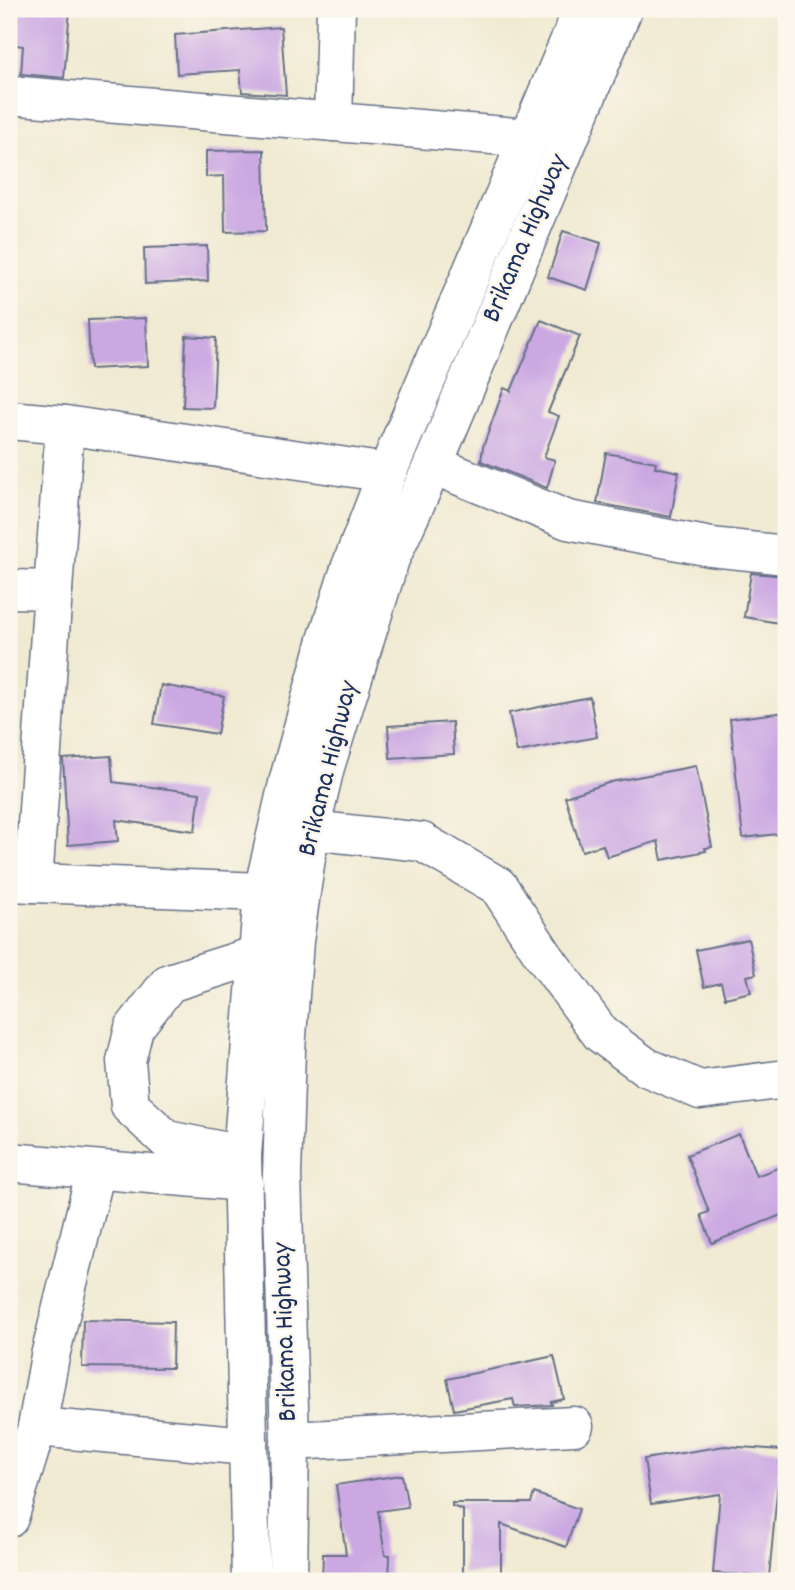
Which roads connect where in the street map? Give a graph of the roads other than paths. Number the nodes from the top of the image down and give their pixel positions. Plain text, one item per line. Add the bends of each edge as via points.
1 (336, 9) edge
2 (583, 9) edge
3 (623, 9) edge
4 (9, 95) edge
5 (333, 122) junction
6 (528, 138) junction
7 (9, 420) edge
8 (65, 425) junction
9 (433, 465) junction
10 (387, 473) junction
11 (786, 555) edge
12 (9, 589) edge
13 (53, 590) junction
14 (310, 830) junction
15 (21, 883) edge
16 (263, 892) junction
17 (257, 955) junction
18 (786, 1079) edge
19 (9, 1162) edge
20 (243, 1168) junction
21 (96, 1170) junction
22 (574, 1426) dead end
23 (37, 1427) junction
24 (290, 1441) junction
25 (248, 1446) junction
26 (9, 1518) edge
27 (251, 1581) edge
28 (288, 1581) edge

1 - 5 main road
2 - 6 main road, Brikama Highway
3 - 9 main road, Brikama Highway
4 - 5 main road
5 - 6 main road
6 - 10 main road, Brikama Highway
7 - 8 main road
8 - 10 main road
8 - 13 main road
9 - 11 main road via 568,520 711,547
9 - 14 main road, Brikama Highway via 390,559
10 - 16 main road, Brikama Highway via 327,640
12 - 13 main road
13 - 15 main road
14 - 18 main road via 422,842 498,886 601,1034 646,1067 700,1090
14 - 24 main road, Brikama Highway via 285,1064 282,1175
15 - 16 main road
16 - 17 main road, Brikama Highway
17 - 20 main road, Brikama Highway
17 - 20 main road via 169,984 134,1028 126,1061 130,1106 167,1140
19 - 21 main road
20 - 21 main road
20 - 25 main road, Brikama Highway
21 - 23 main road
22 - 24 main road
23 - 25 main road
23 - 26 main road
24 - 28 main road, Brikama Highway
25 - 27 main road, Brikama Highway

